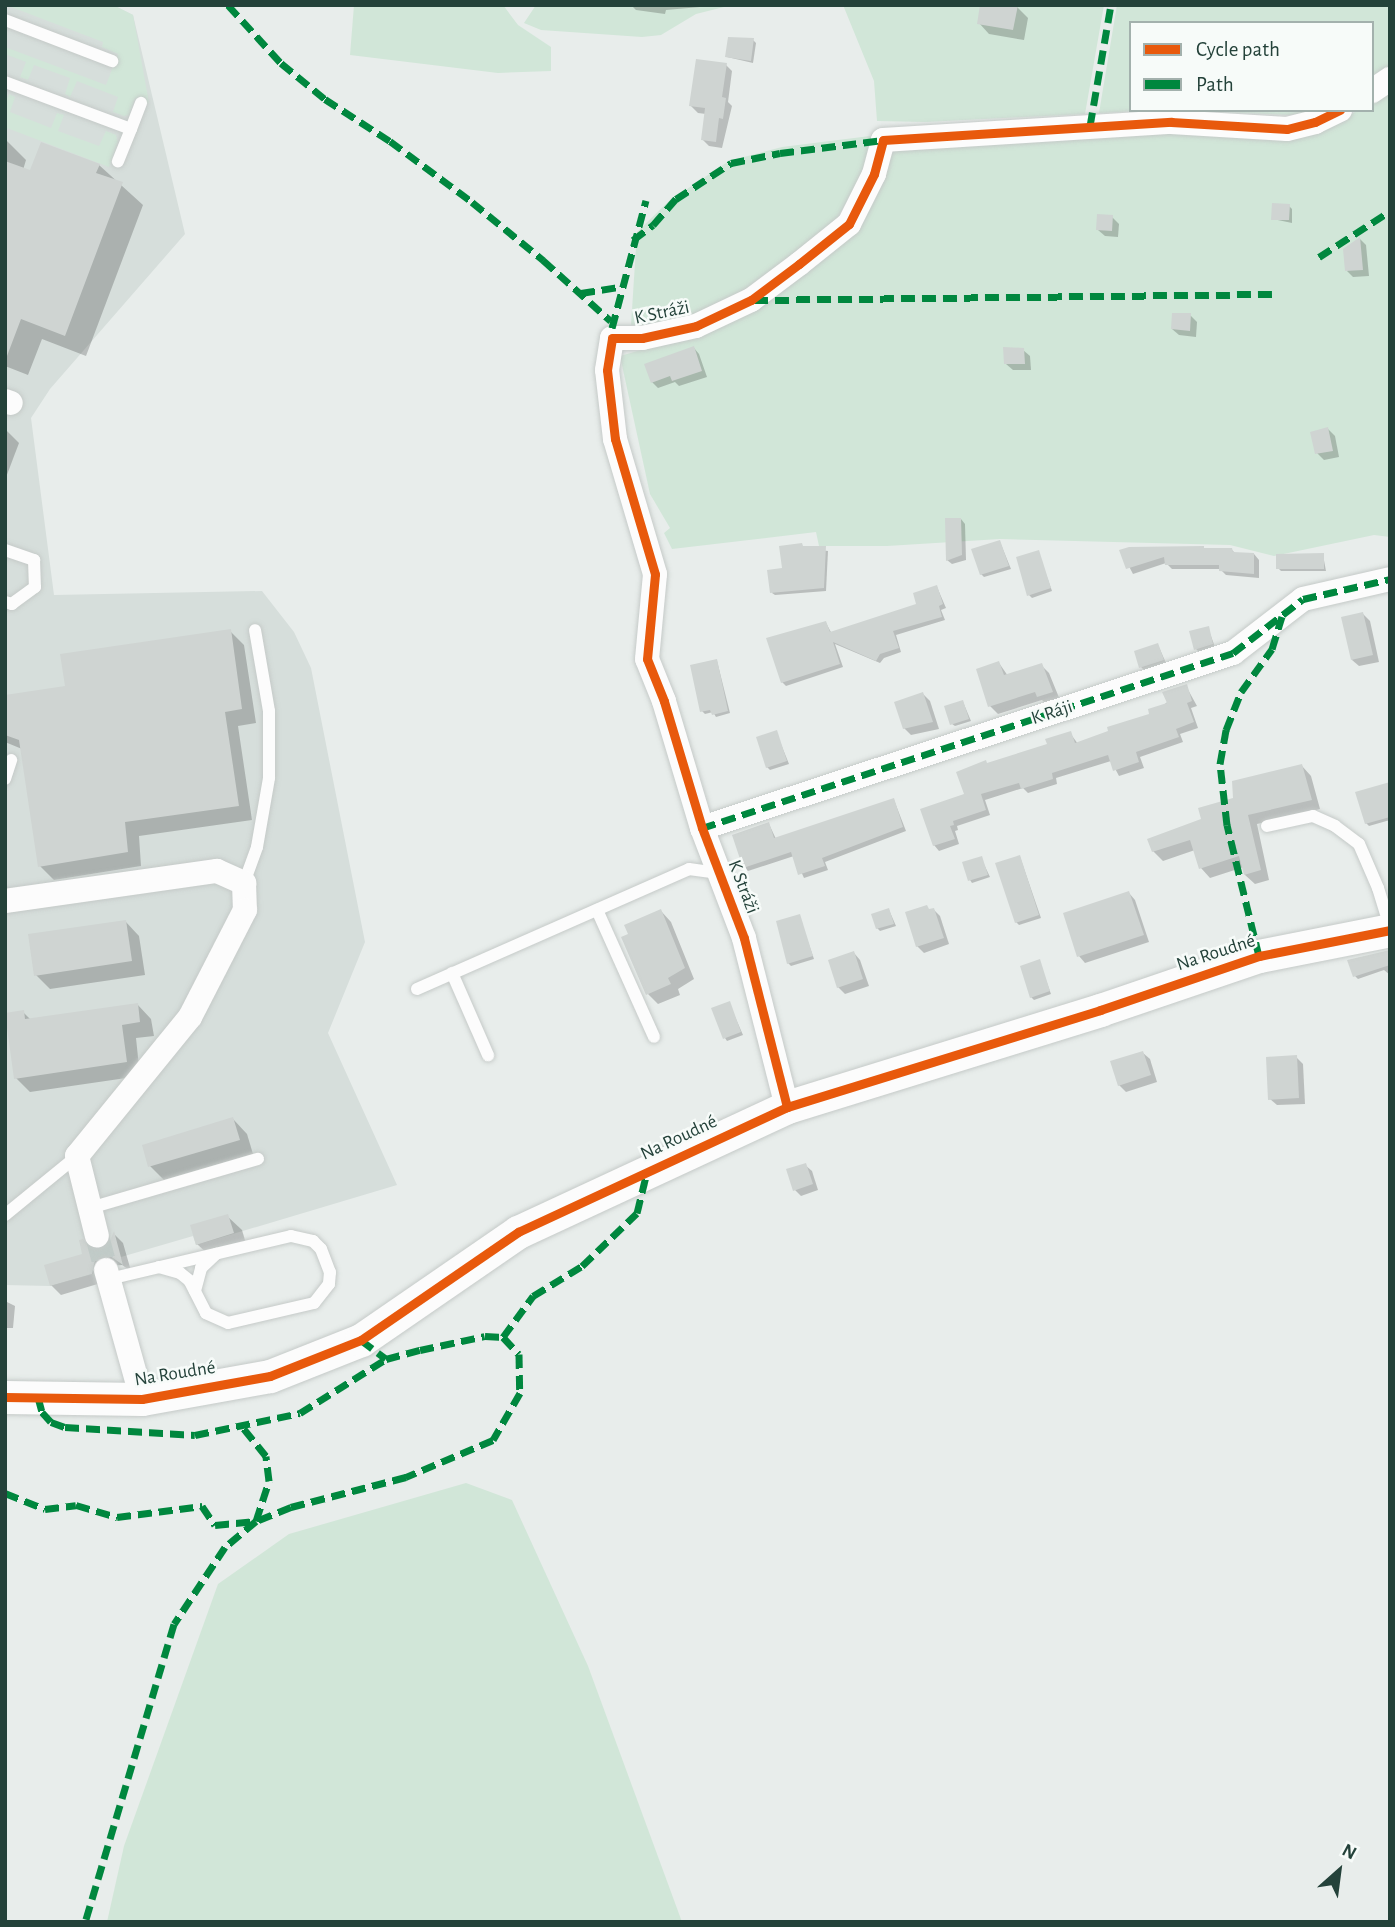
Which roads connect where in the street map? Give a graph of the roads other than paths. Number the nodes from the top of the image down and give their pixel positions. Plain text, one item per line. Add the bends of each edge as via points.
1 (5, 20) edge
2 (112, 61) dead end
3 (1390, 79) edge
4 (5, 82) edge
5 (1374, 90) edge
6 (141, 103) dead end
7 (1336, 112) edge
8 (131, 129) junction
9 (118, 162) dead end
10 (5, 550) edge
11 (1390, 579) edge
12 (5, 602) edge
13 (255, 630) dead end
14 (11, 760) dead end
15 (5, 779) edge
16 (1267, 826) dead end
17 (702, 828) junction
18 (719, 873) junction
19 (244, 883) junction
20 (5, 901) edge
21 (597, 910) junction
22 (1390, 929) edge
23 (452, 973) junction
24 (417, 989) dead end
25 (654, 1037) dead end
26 (488, 1055) dead end
27 (787, 1107) junction
28 (77, 1156) junction
29 (258, 1159) dead end
30 (90, 1208) junction
31 (5, 1215) edge
32 (97, 1236) tunnel mouth
33 (218, 1253) junction
34 (159, 1267) junction
35 (108, 1274) joint
36 (195, 1292) junction
37 (5, 1397) edge
38 (142, 1399) junction

1 - 2 lane
3 - 5 street
4 - 8 lane
6 - 8 lane
7 - 17 street, K Stráži via 1287,129 1171,122 883,140 874,174 849,224 751,300 696,326 642,338 612,338 607,370 615,439 655,574 647,659
8 - 9 lane
10 - 12 lane via 34,560 35,587 12,604
11 - 17 street, K Ráji via 1303,599 1233,653
13 - 19 lane via 269,711 269,778 257,847
14 - 15 lane
16 - 22 lane via 1313,816 1359,844
17 - 18 street, K Stráži
18 - 21 lane via 690,869
18 - 27 street, K Stráži via 744,937
19 - 20 street via 217,871
19 - 28 street via 245,910 190,1017
21 - 23 lane
21 - 25 lane
22 - 27 street, Na Roudné via 1259,956
23 - 24 lane
23 - 26 lane
27 - 38 street, Na Roudné via 519,1232 361,1340 270,1376
28 - 30 street
28 - 31 lane
29 - 30 lane
30 - 32 street
33 - 34 lane
33 - 36 lane via 201,1268
33 - 36 lane via 302,1237 313,1241 328,1259 328,1284 314,1303 302,1308 228,1324 206,1313
34 - 35 lane
34 - 36 lane via 180,1273
35 - 38 street
37 - 38 street, Na Roudné

